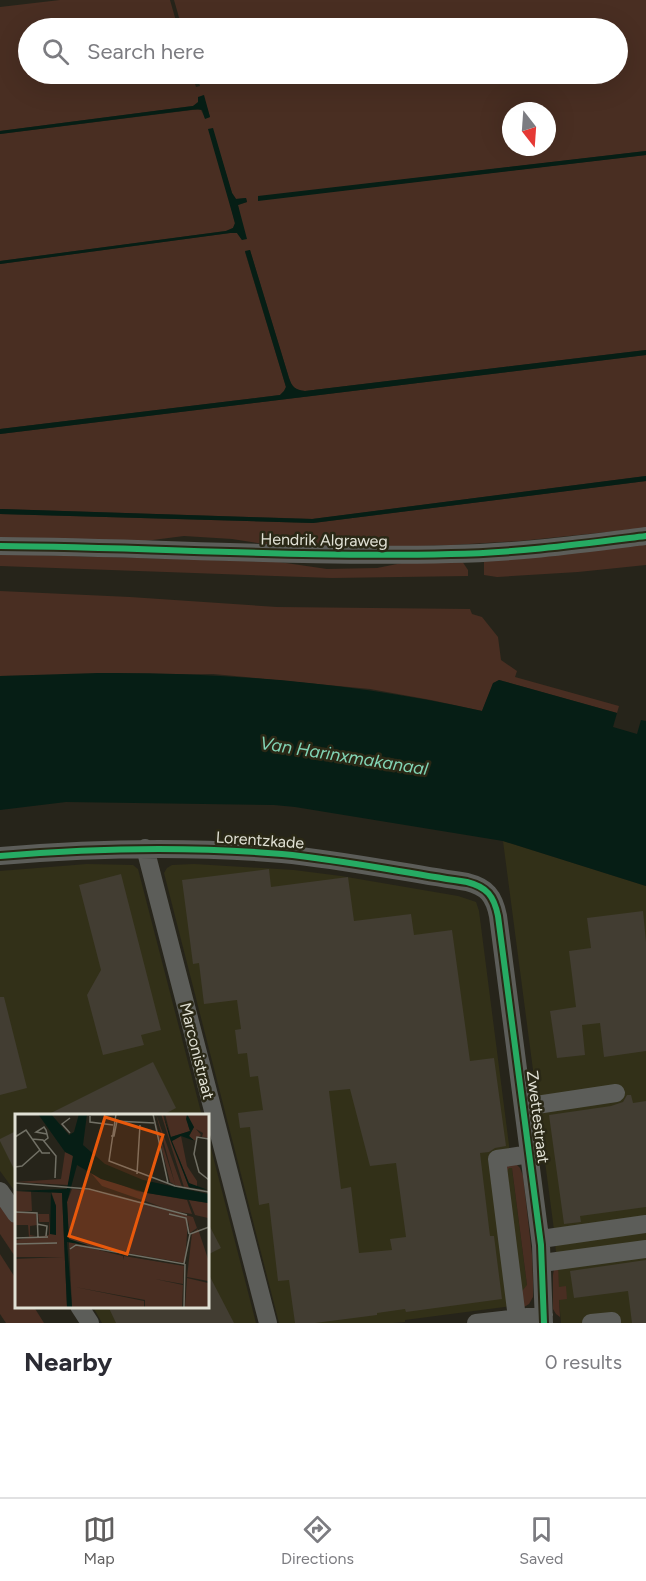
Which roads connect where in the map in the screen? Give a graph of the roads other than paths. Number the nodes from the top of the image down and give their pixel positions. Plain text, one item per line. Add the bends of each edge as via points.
1 (646, 536) edge
2 (0, 546) edge
3 (145, 848) junction
4 (0, 856) edge
5 (498, 916) joint
6 (616, 1093) dead end
7 (523, 1107) junction
8 (530, 1154) junction
9 (0, 1191) edge
10 (15, 1213) edge
11 (646, 1224) edge
12 (541, 1239) junction
13 (646, 1249) edge
14 (542, 1263) junction
15 (81, 1308) edge
16 (517, 1318) junction
17 (544, 1319) edge
18 (90, 1323) edge
19 (268, 1323) edge
20 (476, 1323) edge
21 (591, 1323) edge
22 (612, 1323) edge

1 - 2 street, Hendrik Algraweg via 453,554
3 - 4 street, Lorentzkade
3 - 5 street, Lorentzkade via 304,856 467,882 486,891
3 - 19 street, Marconistraat
5 - 7 street, Zwettestraat
6 - 7 street
7 - 8 street, Zwettestraat
8 - 12 street, Zwettestraat
8 - 16 street via 497,1159
9 - 10 street
11 - 12 street
12 - 14 street, Zwettestraat
13 - 14 street
14 - 17 street, Zwettestraat
15 - 18 street
16 - 17 street
16 - 20 street
21 - 22 street

